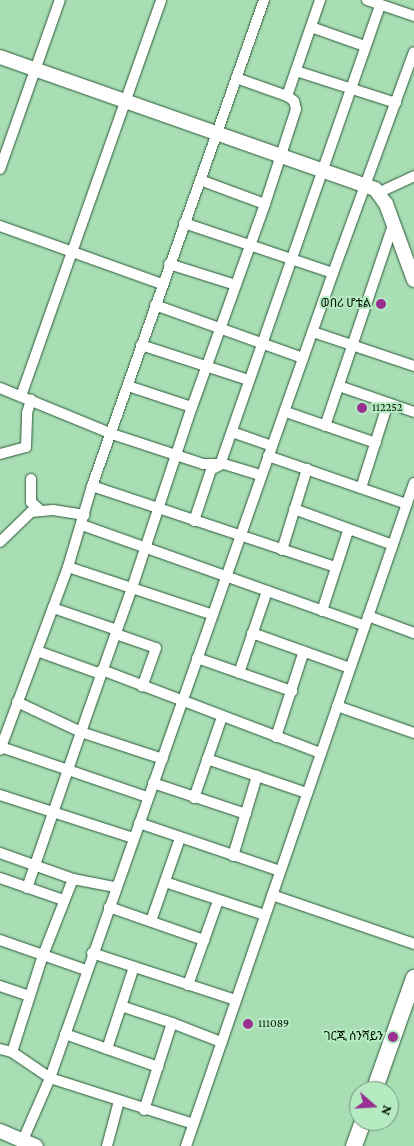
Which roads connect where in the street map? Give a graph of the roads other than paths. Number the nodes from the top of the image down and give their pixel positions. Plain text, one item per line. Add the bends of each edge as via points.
1 (60, 0) edge
2 (161, 0) edge
3 (264, 0) edge
4 (320, 0) edge
5 (368, 0) edge
6 (380, 5) junction
7 (414, 16) edge
8 (311, 27) junction
9 (365, 46) junction
10 (414, 52) edge
11 (0, 57) edge
12 (36, 70) junction
13 (296, 70) junction
14 (236, 78) junction
15 (351, 87) junction
16 (287, 96) junction
17 (126, 99) junction
18 (396, 103) junction
19 (217, 133) junction
20 (281, 157) junction
21 (0, 169) edge
22 (323, 172) junction
23 (414, 176) edge
24 (200, 180) junction
25 (366, 186) junction
26 (380, 192) junction
27 (265, 204) junction
28 (184, 223) junction
29 (393, 225) junction
30 (0, 226) edge
31 (251, 244) junction
32 (73, 250) junction
33 (292, 259) junction
34 (169, 264) junction
35 (411, 265) edge
36 (333, 273) junction
37 (162, 284) junction
38 (236, 285) junction
39 (155, 306) junction
40 (220, 330) junction
41 (312, 332) junction
42 (262, 344) junction
43 (141, 345) junction
44 (352, 346) junction
45 (303, 358) junction
46 (206, 366) junction
47 (414, 366) edge
48 (248, 380) junction
49 (128, 386) junction
50 (339, 386) junction
51 (0, 388) edge
52 (21, 396) junction
53 (32, 400) junction
54 (388, 403) junction
55 (192, 407) junction
56 (286, 412) junction
57 (414, 412) edge
58 (325, 426) junction
59 (232, 432) junction
60 (112, 434) junction
61 (376, 443) junction
62 (272, 446) junction
63 (0, 454) edge
64 (176, 455) junction
65 (268, 456) junction
66 (220, 465) junction
67 (307, 469) junction
68 (261, 475) junction
69 (31, 479) dead end
70 (414, 483) edge
71 (92, 486) junction
72 (361, 488) junction
73 (407, 504) junction
74 (157, 508) junction
75 (294, 509) junction
76 (40, 510) junction
77 (84, 515) junction
78 (194, 520) junction
79 (82, 526) junction
80 (348, 531) junction
81 (240, 536) junction
82 (0, 542) edge
83 (393, 545) junction
84 (145, 548) junction
85 (282, 550) junction
86 (68, 567) junction
87 (336, 567) junction
88 (226, 577) junction
89 (132, 588) junction
90 (267, 591) junction
91 (53, 608) junction
92 (322, 611) junction
93 (213, 615) junction
94 (366, 621) junction
95 (117, 632) junction
96 (252, 633) junction
97 (414, 633) edge
98 (37, 651) junction
99 (304, 651) junction
100 (197, 658) junction
101 (350, 668) junction
102 (102, 670) junction
103 (239, 673) junction
104 (142, 686) junction
105 (292, 691) junction
106 (17, 702) junction
107 (182, 703) junction
108 (337, 706) junction
109 (222, 717) junction
110 (82, 732) junction
111 (414, 733) edge
112 (276, 736) junction
113 (1, 748) edge
114 (321, 753) junction
115 (162, 759) junction
116 (207, 759) junction
117 (69, 771) junction
118 (257, 776) junction
119 (153, 783) junction
120 (307, 793) junction
121 (0, 795) edge
122 (147, 797) junction
123 (194, 798) junction
124 (52, 814) junction
125 (246, 814) junction
126 (139, 823) junction
127 (133, 838) junction
128 (180, 838) junction
129 (0, 853) edge
130 (233, 856) junction
131 (35, 866) junction
132 (280, 871) junction
133 (0, 878) edge
134 (73, 879) junction
135 (165, 882) junction
136 (115, 887) junction
137 (27, 888) junction
138 (272, 895) junction
139 (63, 900) junction
140 (218, 901) junction
141 (109, 907) junction
142 (265, 915) junction
143 (151, 921) junction
144 (0, 940) edge
145 (204, 940) junction
146 (414, 944) edge
147 (92, 953) junction
148 (43, 955) junction
149 (134, 967) junction
150 (86, 970) junction
151 (188, 985) junction
152 (0, 986) edge
153 (413, 986) edge
154 (29, 996) junction
155 (236, 1000) junction
156 (121, 1006) junction
157 (172, 1023) junction
158 (65, 1034) junction
159 (221, 1042) junction
160 (0, 1049) edge
161 (107, 1049) junction
162 (12, 1052) junction
163 (158, 1067) junction
164 (50, 1078) junction
165 (378, 1081) edge
166 (119, 1101) junction
167 (144, 1110) junction
168 (193, 1124) junction
169 (0, 1131) edge
170 (359, 1131) edge
171 (23, 1140) junction
172 (36, 1146) edge
173 (107, 1146) edge
174 (186, 1146) edge
175 (354, 1146) edge

1 - 12 street
2 - 17 street
3 - 14 street
4 - 8 street
5 - 6 street
6 - 7 street
6 - 9 street
8 - 9 street
8 - 13 street
9 - 15 street
10 - 18 street
11 - 12 street
12 - 17 street
12 - 21 street
13 - 15 street
13 - 16 street
14 - 16 street
14 - 19 street
15 - 18 street
15 - 22 street
16 - 20 street via 294,101 295,115
17 - 19 street
17 - 32 street
18 - 25 street
19 - 20 street
19 - 24 street
20 - 22 street
20 - 27 street
22 - 25 street
22 - 33 street
23 - 26 street
24 - 27 street
24 - 28 street
25 - 26 street
25 - 36 street
26 - 29 street
27 - 31 street
28 - 31 street
28 - 34 street
29 - 35 street
29 - 44 street
30 - 32 street
31 - 33 street
31 - 38 street
32 - 37 street
32 - 52 street
33 - 36 street
33 - 42 street
34 - 37 street
34 - 38 street
36 - 41 street
37 - 39 street
38 - 40 street
39 - 40 street
39 - 43 street
40 - 42 street
40 - 46 street
41 - 44 street
41 - 45 street
42 - 45 street
42 - 48 street
43 - 46 street
43 - 49 street
44 - 47 street
44 - 50 street
45 - 56 street
46 - 48 street
46 - 55 street
48 - 59 street
49 - 55 street
49 - 60 street
50 - 54 street
50 - 58 street
51 - 52 street
52 - 53 street
53 - 60 street
53 - 63 street via 27,413 26,447
54 - 57 street
54 - 61 street
55 - 64 street
56 - 58 street
56 - 62 street
58 - 61 street
59 - 62 street
59 - 66 street
60 - 64 street
60 - 71 street
61 - 72 street
62 - 65 street
64 - 66 street via 204,464
64 - 74 street
65 - 67 street
65 - 68 street
66 - 68 street
66 - 78 street via 211,470
67 - 72 street
67 - 75 street
68 - 81 street
69 - 76 street via 31,502
70 - 73 street
71 - 74 street
71 - 77 street
72 - 73 street
73 - 83 street
74 - 78 street
74 - 84 street
75 - 80 street
75 - 85 street
76 - 77 street
76 - 82 street via 31,512
77 - 79 street
78 - 81 street
79 - 84 street
79 - 86 street
80 - 83 street
80 - 87 street
81 - 85 street
81 - 88 street
83 - 94 street
84 - 88 street
84 - 89 street
85 - 87 street
86 - 89 street
86 - 91 street
87 - 92 street
88 - 90 street
88 - 93 street
89 - 93 street
89 - 95 street
90 - 92 street
90 - 96 street
91 - 95 street
91 - 98 street
92 - 94 street
93 - 100 street
94 - 97 street
94 - 101 street
95 - 102 street
95 - 104 street via 156,648
96 - 99 street
96 - 103 street
98 - 102 street via 98,673
98 - 106 street
99 - 101 street
99 - 105 street
100 - 103 street
100 - 107 street
101 - 108 street
102 - 104 street
102 - 110 street
103 - 105 street
104 - 107 street
105 - 112 street
106 - 110 street
106 - 113 street
107 - 109 street
107 - 115 street
108 - 111 street
108 - 114 street
109 - 112 street
109 - 116 street
110 - 115 street
110 - 117 street
112 - 114 street
113 - 117 street
114 - 120 street
115 - 119 street
116 - 118 street
116 - 123 street
117 - 122 street
117 - 124 street
118 - 120 street
118 - 125 street
119 - 122 street
119 - 123 street
120 - 132 street
121 - 124 street
122 - 126 street
123 - 125 street
124 - 127 street
124 - 131 street
125 - 130 street
126 - 127 street
126 - 128 street
127 - 136 street
128 - 130 street
128 - 135 street
129 - 131 street
130 - 132 street
131 - 134 street
131 - 137 street
132 - 138 street
133 - 137 street
134 - 136 street
134 - 139 street
135 - 140 street
135 - 143 street
136 - 141 street
137 - 139 street
138 - 142 street
138 - 146 street
139 - 148 street
140 - 142 street
140 - 145 street
141 - 143 street
141 - 147 street
142 - 155 street
143 - 145 street
144 - 148 street
145 - 151 street
147 - 149 street
147 - 150 street
148 - 150 street
148 - 154 street
149 - 151 street
149 - 156 street
150 - 158 street
151 - 155 street
152 - 154 street
153 - 165 main road
154 - 162 street
155 - 159 street
156 - 157 street
156 - 161 street
157 - 159 street
157 - 163 street
158 - 161 street
158 - 164 street
159 - 168 street
160 - 162 street
161 - 163 street
162 - 164 street
163 - 167 street
164 - 166 street
164 - 171 street
166 - 167 street
166 - 173 street
167 - 168 street
168 - 174 street
169 - 171 street
170 - 175 main road
171 - 172 street

